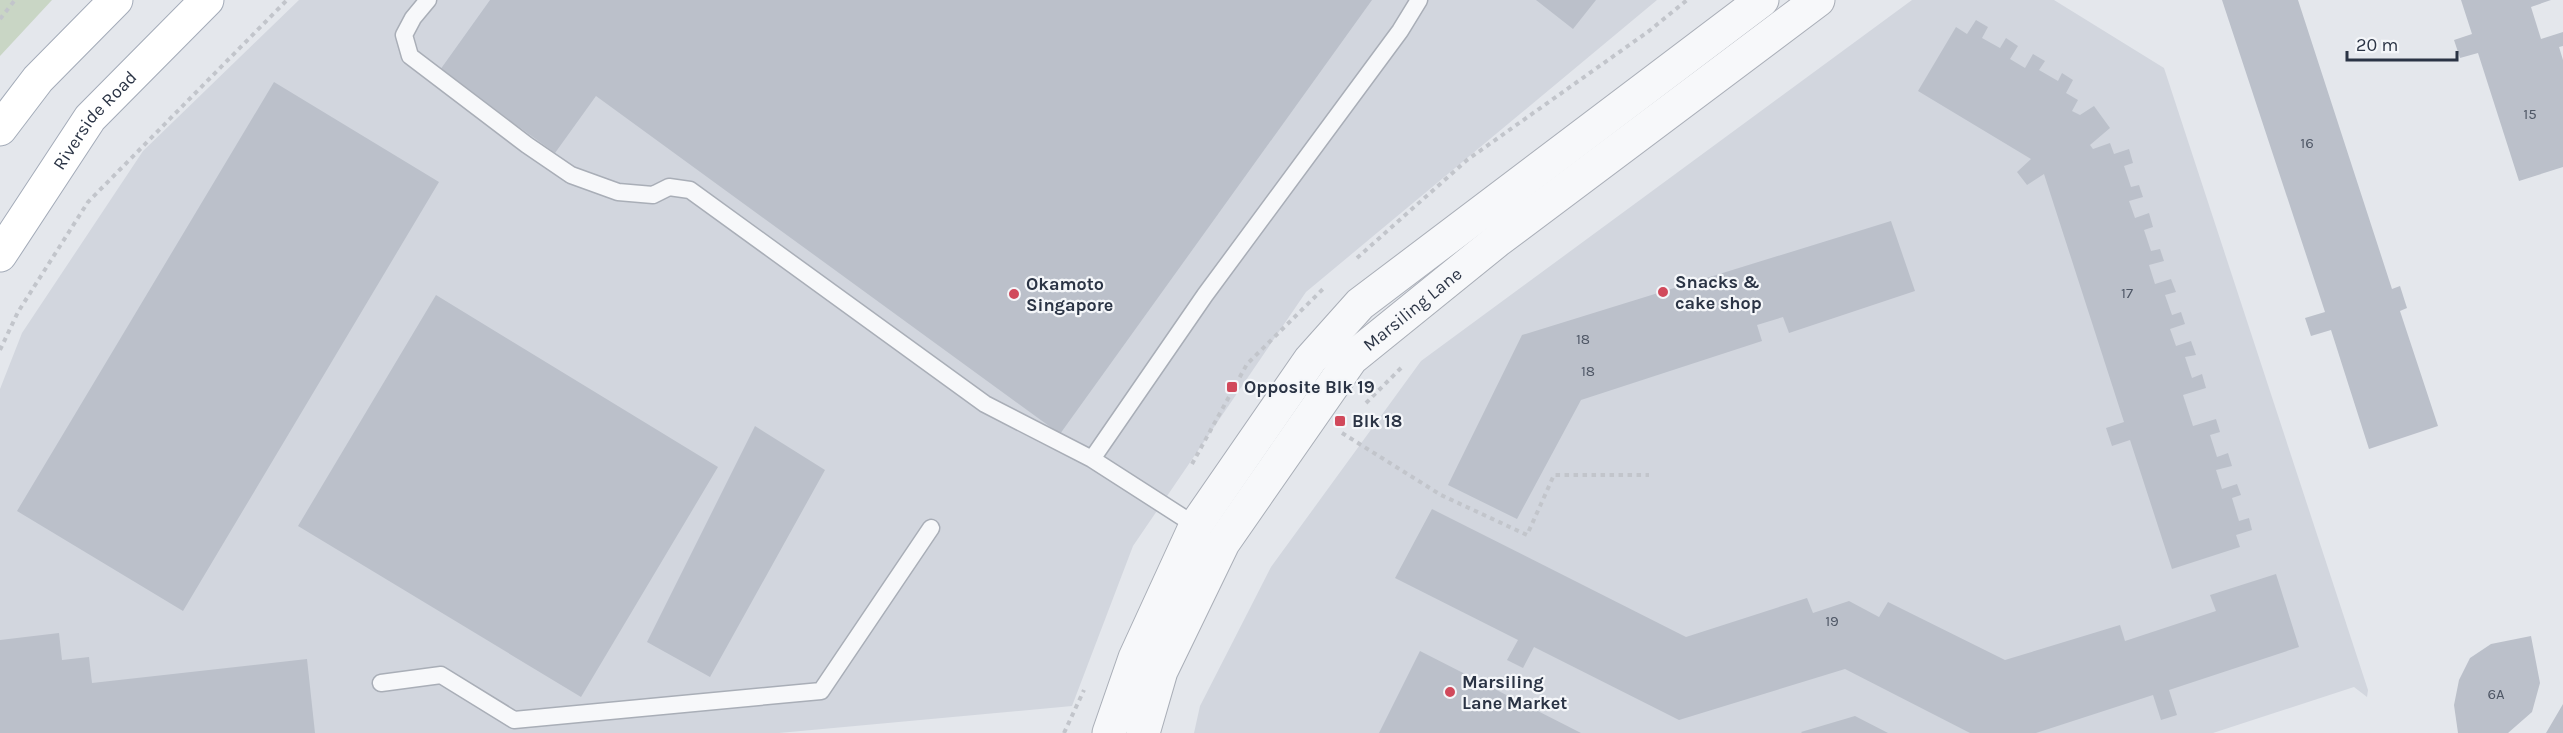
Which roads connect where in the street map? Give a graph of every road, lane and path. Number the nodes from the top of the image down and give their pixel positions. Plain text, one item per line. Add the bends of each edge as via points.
1 (15, 0) edge
2 (116, 0) edge
3 (207, 0) edge
4 (287, 0) edge
5 (428, 0) edge
6 (1419, 0) edge
7 (1762, 0) edge
8 (1802, 5) edge
9 (0, 18) edge
10 (0, 129) edge
11 (1476, 214) junction
12 (1498, 240) junction
13 (0, 255) edge
14 (0, 350) edge
15 (1339, 430) dead end
16 (1092, 459) junction
17 (1649, 475) dead end
18 (1196, 525) junction
19 (931, 528) dead end
20 (1223, 543) junction
21 (381, 683) dead end
22 (1109, 733) edge
23 (1143, 733) edge

1 - 9 path
2 - 10 main road via 38,79
3 - 13 main road, Riverside Road via 90,118
4 - 14 path via 88,202 18,312
5 - 16 lane via 412,18 404,35 410,56 527,145 571,175 618,192 653,195 669,188 690,190 985,404
6 - 16 lane via 1400,32 1205,295
7 - 11 street, Marsiling Lane
8 - 12 street, Marsiling Lane
11 - 12 street
11 - 18 street, Marsiling Lane via 1360,303 1310,360
12 - 20 street, Marsiling Lane via 1351,358
15 - 17 path via 1441,495 1527,534 1554,475
16 - 18 lane
18 - 20 lane
18 - 22 street, Marsiling Lane via 1135,658
19 - 21 lane via 821,691 514,720 441,675
20 - 23 street, Marsiling Lane via 1161,671

